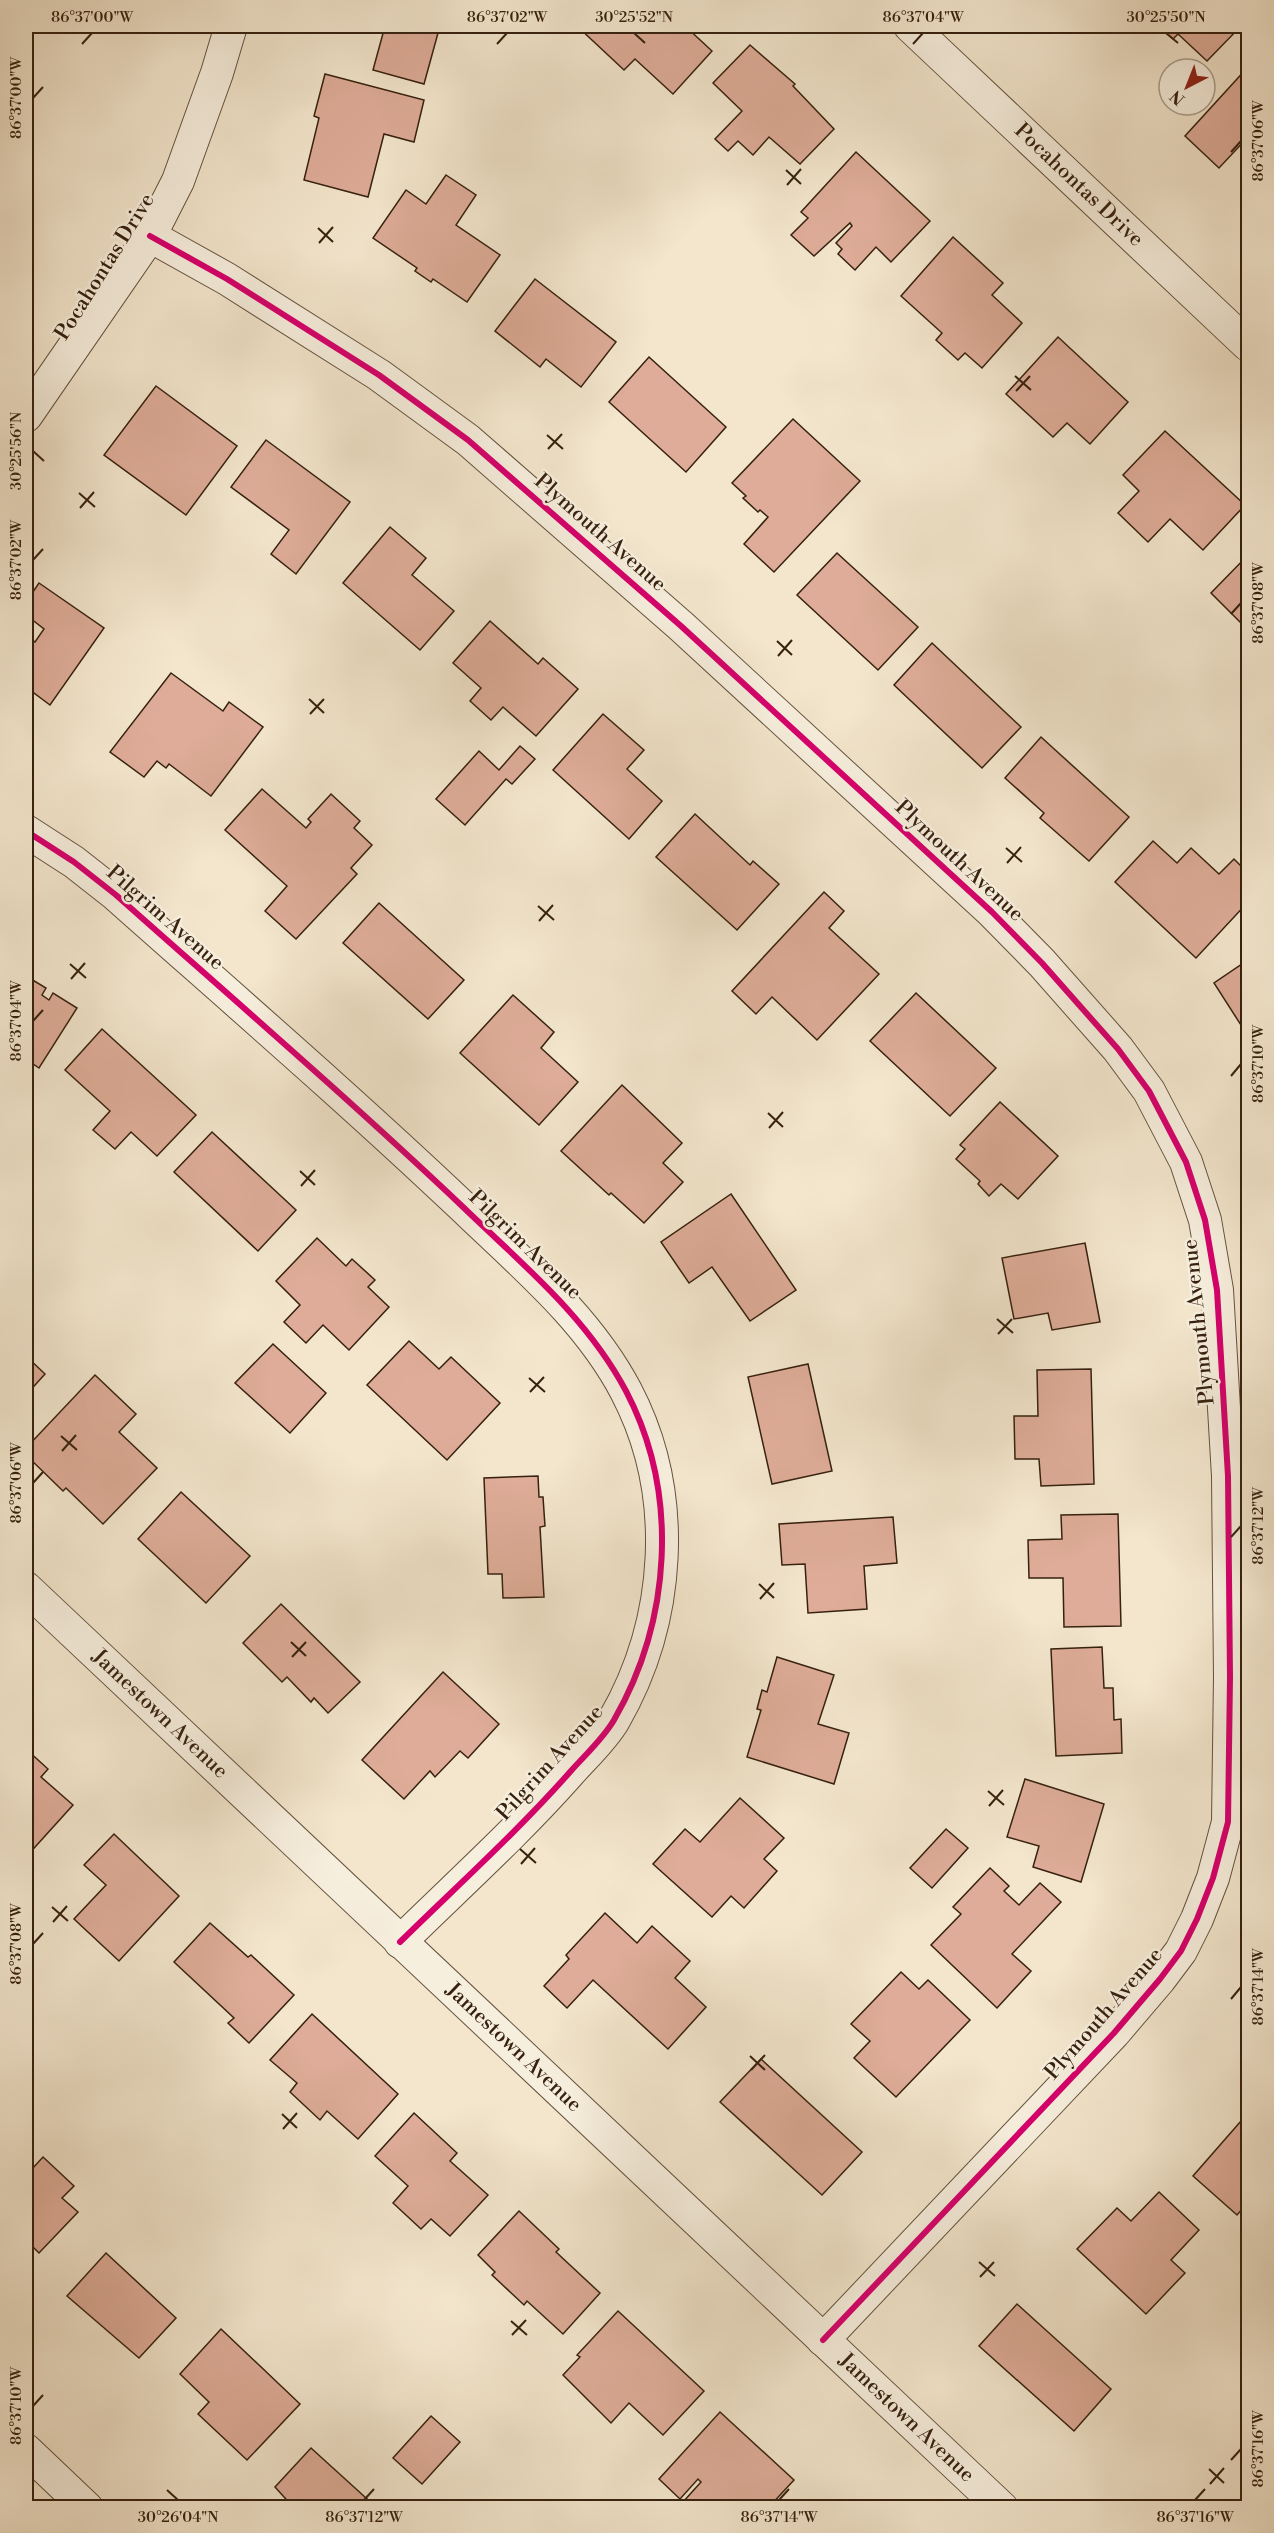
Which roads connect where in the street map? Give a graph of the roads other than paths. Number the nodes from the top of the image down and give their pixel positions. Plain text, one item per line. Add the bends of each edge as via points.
1 (231, 26) edge
2 (910, 26) edge
3 (150, 236) junction
4 (1248, 345) edge
5 (26, 416) edge
6 (26, 831) edge
7 (26, 1588) edge
8 (400, 1942) junction
9 (823, 2340) junction
10 (26, 2450) edge
11 (87, 2508) edge
12 (1002, 2508) edge

1 - 3 street, Pocahontas Drive via 178,181
2 - 4 street, Pocahontas Drive
3 - 5 street, Pocahontas Drive
3 - 9 street, Plymouth Avenue via 227,279 379,375 468,440 681,626 984,904 1110,1040 1149,1091 1186,1162 1205,1220 1217,1290 1228,1476 1227,1822 1213,1878 1181,1951 1160,1979 1114,2033
6 - 8 street, Pilgrim Avenue via 116,895 406,1153 566,1305 626,1391 643,1432 656,1474 661,1509 661,1577 651,1633 630,1690 612,1725 556,1787
7 - 8 street, Jamestown Avenue
8 - 9 street, Jamestown Avenue
9 - 12 street, Jamestown Avenue
10 - 11 street

